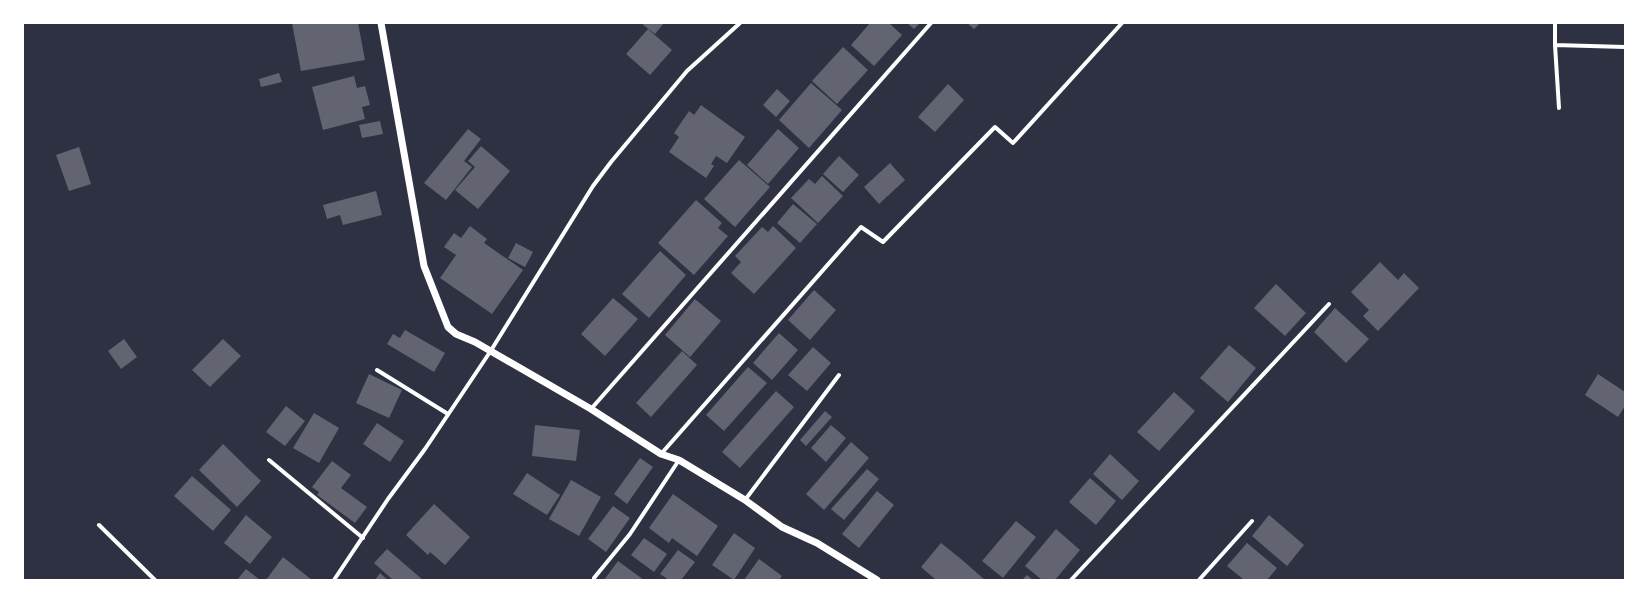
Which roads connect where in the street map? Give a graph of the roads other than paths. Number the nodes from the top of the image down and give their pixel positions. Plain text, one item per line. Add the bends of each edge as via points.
1 (380, 23) edge
2 (740, 23) edge
3 (931, 23) edge
4 (1122, 23) edge
5 (1555, 23) edge
6 (1555, 45) junction
7 (1625, 47) edge
8 (1559, 108) dead end
9 (1329, 304) dead end
10 (490, 352) junction
11 (377, 370) dead end
12 (840, 375) dead end
13 (591, 409) junction
14 (448, 414) junction
15 (661, 454) junction
16 (269, 460) dead end
17 (678, 460) junction
18 (746, 500) junction
19 (1252, 521) dead end
20 (99, 525) dead end
21 (363, 538) junction
22 (594, 578) dead end
23 (155, 580) edge
24 (334, 580) edge
25 (877, 580) edge
26 (1071, 580) edge
27 (1199, 580) edge

1 - 10 street via 424,266 448,327
2 - 10 street via 687,71 610,162
3 - 13 street
4 - 15 street via 1013,143 995,127 883,242 861,227
5 - 6 street
6 - 7 street
6 - 8 street
9 - 26 street
10 - 13 street
10 - 14 street
11 - 14 street
12 - 18 street
13 - 15 street
14 - 21 street
15 - 17 street
16 - 21 street
17 - 18 street
17 - 22 street via 630,534
18 - 25 street via 782,527 817,543
19 - 27 street
20 - 23 street
21 - 24 street

